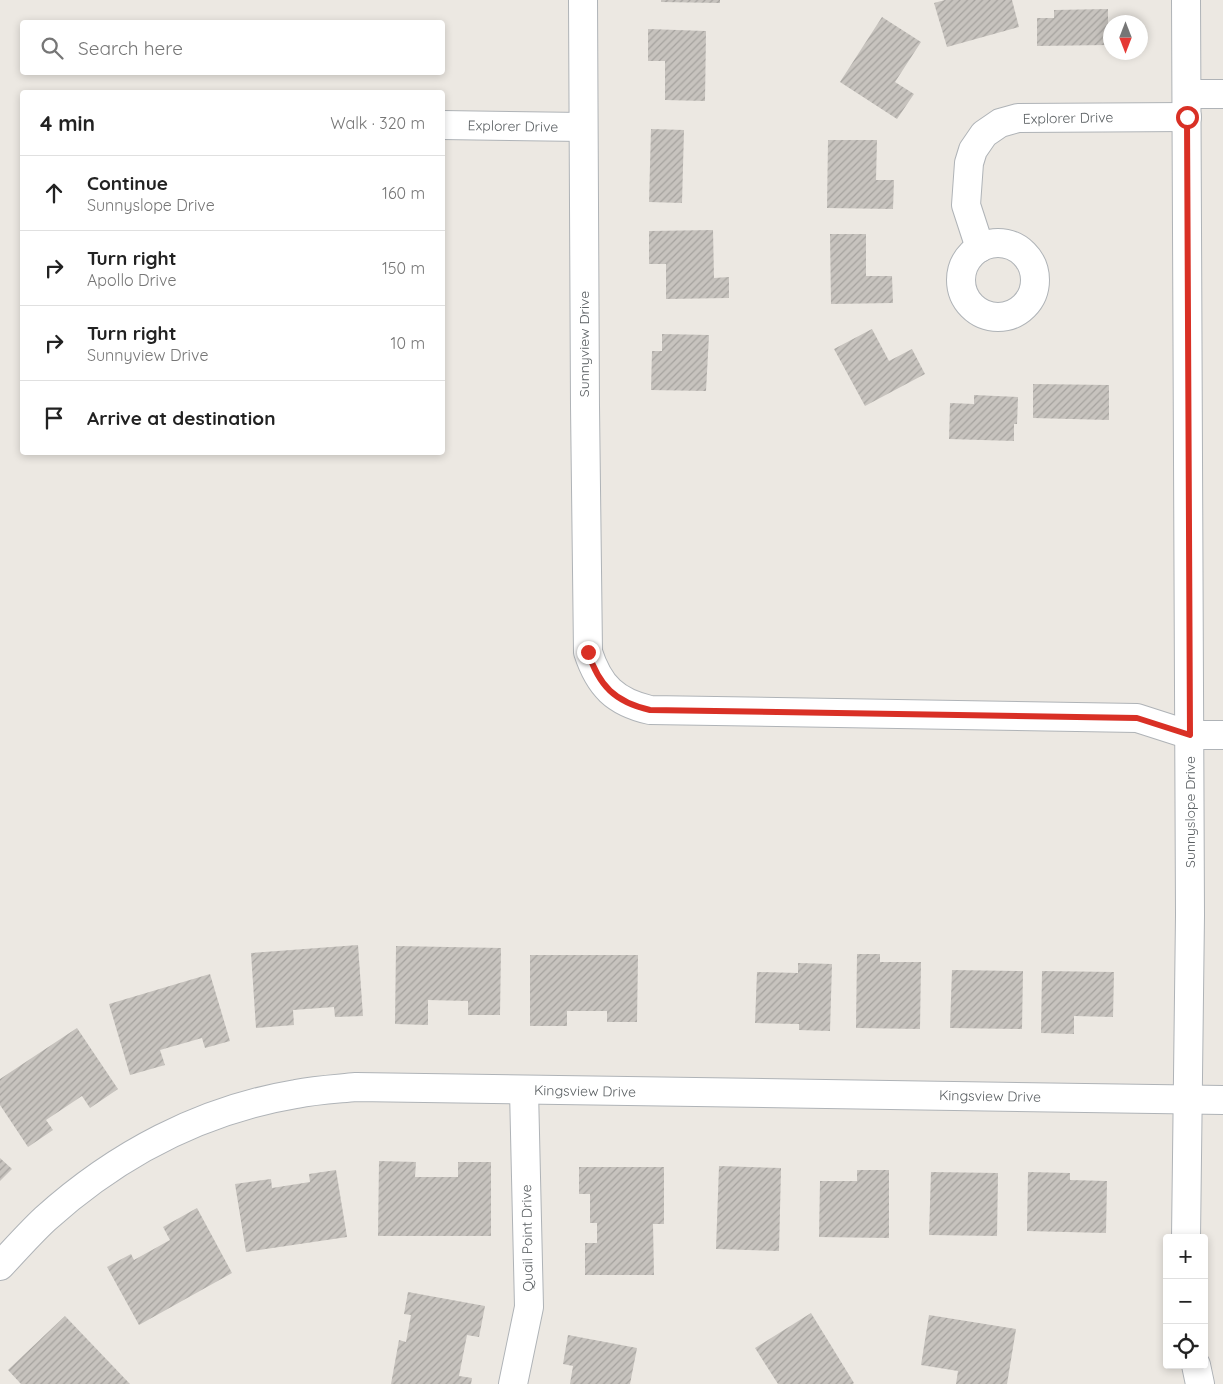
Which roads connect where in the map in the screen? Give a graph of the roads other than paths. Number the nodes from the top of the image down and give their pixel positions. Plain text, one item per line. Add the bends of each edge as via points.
1 (583, 0) edge
2 (1186, 0) edge
3 (1223, 94) edge
4 (1187, 106) junction
5 (445, 125) edge
6 (583, 127) junction
7 (980, 248) dead end
8 (1190, 735) junction
9 (1223, 735) edge
10 (524, 1090) junction
11 (1188, 1099) junction
12 (1223, 1100) edge
13 (1186, 1234) edge
14 (0, 1266) edge
15 (1197, 1369) edge
16 (513, 1384) edge
17 (1200, 1384) edge

1 - 6 street, Sunnyview Drive
2 - 4 street, Sunnyslope Drive
3 - 4 street, Explorer Drive
4 - 7 street, Explorer Drive via 1018,118 1000,123 984,134 969,163 966,204
4 - 8 street, Sunnyslope Drive
5 - 6 street, Explorer Drive
6 - 8 street, Sunnyview Drive via 588,652 603,685 632,706 650,710 1137,718
8 - 9 street
8 - 11 street, Sunnyslope Drive
10 - 11 street, Kingsview Drive
10 - 14 street, Kingsview Drive via 356,1087 296,1094 237,1108 180,1128 90,1181 44,1220
10 - 16 street, Quail Point Drive via 529,1307
11 - 12 street, Kingsview Drive
11 - 13 street, Sunnyslope Drive
15 - 17 street

